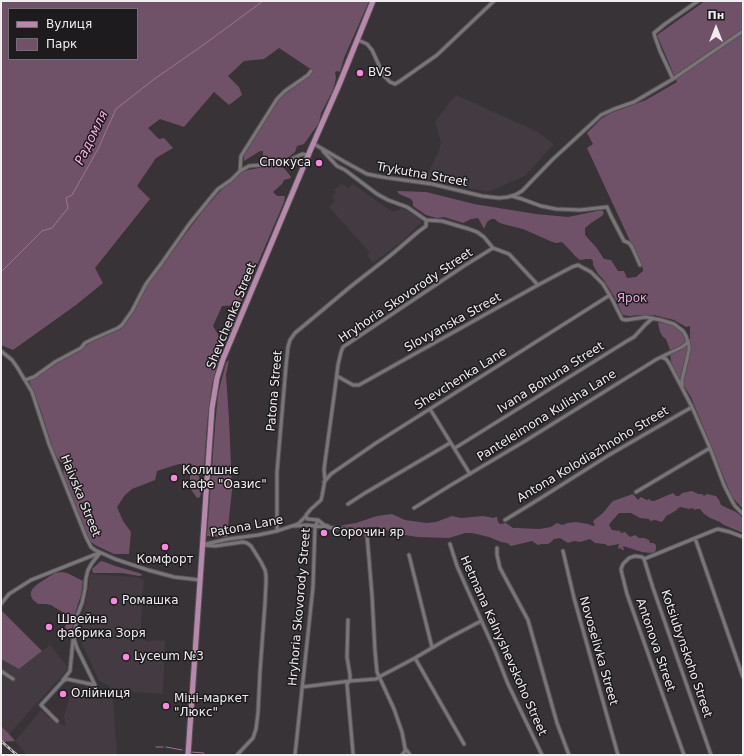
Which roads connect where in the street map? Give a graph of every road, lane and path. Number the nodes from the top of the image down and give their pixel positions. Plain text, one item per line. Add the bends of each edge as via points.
1 (373, 1) edge
2 (494, 1) edge
3 (698, 1) edge
4 (743, 31) edge
5 (357, 40) junction
6 (310, 71) dead end
7 (673, 79) junction
8 (314, 144) junction
9 (308, 156) junction
10 (240, 171) junction
11 (511, 196) junction
12 (426, 220) junction
13 (494, 248) junction
14 (640, 265) dead end
15 (538, 285) junction
16 (610, 295) junction
17 (654, 318) junction
18 (688, 341) junction
19 (1, 351) edge
20 (661, 357) junction
21 (337, 376) junction
22 (25, 380) junction
23 (682, 387) junction
24 (692, 407) junction
25 (430, 409) junction
26 (450, 443) junction
27 (454, 448) junction
28 (710, 448) junction
29 (470, 474) junction
30 (324, 482) junction
31 (636, 492) dead end
32 (348, 504) dead end
33 (414, 508) dead end
34 (743, 514) edge
35 (306, 515) junction
36 (318, 520) junction
37 (505, 520) dead end
38 (295, 526) junction
39 (315, 527) junction
40 (336, 528) junction
41 (277, 531) junction
42 (695, 538) junction
43 (743, 538) edge
44 (203, 539) junction
45 (450, 544) dead end
46 (497, 548) dead end
47 (563, 551) dead end
48 (100, 553) junction
49 (410, 555) dead end
50 (644, 559) junction
51 (200, 580) junction
52 (2, 599) edge
53 (1, 604) edge
54 (348, 620) dead end
55 (481, 621) junction
56 (74, 639) junction
57 (432, 647) junction
58 (415, 658) junction
59 (1, 671) edge
60 (379, 677) junction
61 (743, 677) edge
62 (13, 679) dead end
63 (63, 681) junction
64 (350, 681) junction
65 (302, 687) junction
66 (57, 721) dead end
67 (464, 744) dead end
68 (405, 748) junction
69 (353, 753) dead end
70 (188, 755) edge
71 (237, 755) edge
72 (295, 755) edge
73 (402, 755) edge
74 (410, 755) edge
75 (542, 755) edge
76 (569, 755) edge
77 (618, 755) edge
78 (684, 755) edge
79 (711, 755) edge

1 - 5 main road, Shevchenka Street
2 - 5 street via 437,55 395,84 384,76 367,44
3 - 7 street via 654,33
4 - 7 street, Trykutna Street
5 - 8 main road, Shevchenka Street
6 - 10 street via 277,99 242,156
7 - 11 street, Trykutna Street via 634,102 601,115 522,191
8 - 9 main road, Shevchenka Street
8 - 11 street, Trykutna Street via 374,176 432,184 491,197
8 - 12 street via 337,166 377,194 407,207
9 - 10 street via 303,154 283,163 249,166
9 - 44 main road, Shevchenka Street via 217,378 212,408
10 - 22 street via 218,189 190,223 118,328 92,339 82,348
11 - 14 street, Trykutna Street via 556,208 580,210 607,206 624,241 632,247
12 - 13 street via 442,221 473,230
12 - 41 street, Patona Street via 426,226 291,337 280,428
13 - 15 street via 508,254
13 - 21 street, Hryhoria Skovorody Street via 344,347 340,354
15 - 16 street, Slovyanska Street via 578,265 596,276
15 - 21 street, Slovyanska Street via 359,386
16 - 17 street via 623,320
16 - 25 street, Shevchenka Lane
17 - 18 street via 680,328
17 - 27 street, Ivana Bohuna Street via 634,337
18 - 20 street, Panteleimona Kulisha Lane via 682,347
18 - 23 street via 689,350
19 - 22 street, Haivska Street via 12,360
20 - 23 street via 669,363
20 - 29 street, Panteleimona Kulisha Lane
21 - 30 street, Hryhoria Skovorody Street
22 - 48 street, Haivska Street via 90,547
23 - 24 street
24 - 28 street
24 - 37 street, Antona Kolodiazhnoho Street
25 - 26 street
25 - 30 street, Shevchenka Lane via 376,443 331,474
26 - 27 street
26 - 32 street
27 - 29 street
28 - 31 street
28 - 34 street via 724,485 735,506
29 - 33 street, Panteleimona Kulisha Lane
30 - 35 street, Hryhoria Skovorody Street via 321,500
35 - 36 street, Hryhoria Skovorody Street via 307,519
35 - 38 street, Patona Lane
36 - 39 street, Hryhoria Skovorody Street
36 - 40 street via 324,525
38 - 39 street, Patona Lane
38 - 41 street, Patona Lane
39 - 40 street, Patona Lane
39 - 65 street, Hryhoria Skovorody Street via 313,587
40 - 60 street via 362,531 367,535 375,657
41 - 44 street, Patona Lane via 258,536
42 - 43 street, Antonova Street via 718,529
42 - 50 street, Antonova Street
42 - 61 street
44 - 51 main road, Shevchenka Street
44 - 71 street via 215,546 247,543 262,562 267,579 258,718 253,738
45 - 55 street, Hetmana Kalnyshevskoho Street
46 - 76 street via 500,568 528,620 557,723
47 - 77 street, Novoselivka Street
48 - 51 street, Haivska Street via 160,574
48 - 52 street via 31,580
48 - 56 street via 88,573
49 - 57 street
50 - 78 street, Antonova Street via 635,556 629,558 623,564 622,574
50 - 79 street, Kotsiubynskoho Street
51 - 70 main road, Shevchenka Street
52 - 53 street
54 - 64 street via 347,657
55 - 57 street
55 - 75 street, Hetmana Kalnyshevskoho Street
56 - 63 street via 70,672
56 - 63 street via 95,685 67,679
57 - 58 street
58 - 60 street
58 - 67 street
59 - 62 street
60 - 64 street
60 - 68 street via 396,714
63 - 66 street via 41,705
64 - 65 street
64 - 69 street via 347,684
65 - 72 street, Hryhoria Skovorody Street
68 - 73 street
68 - 74 street

